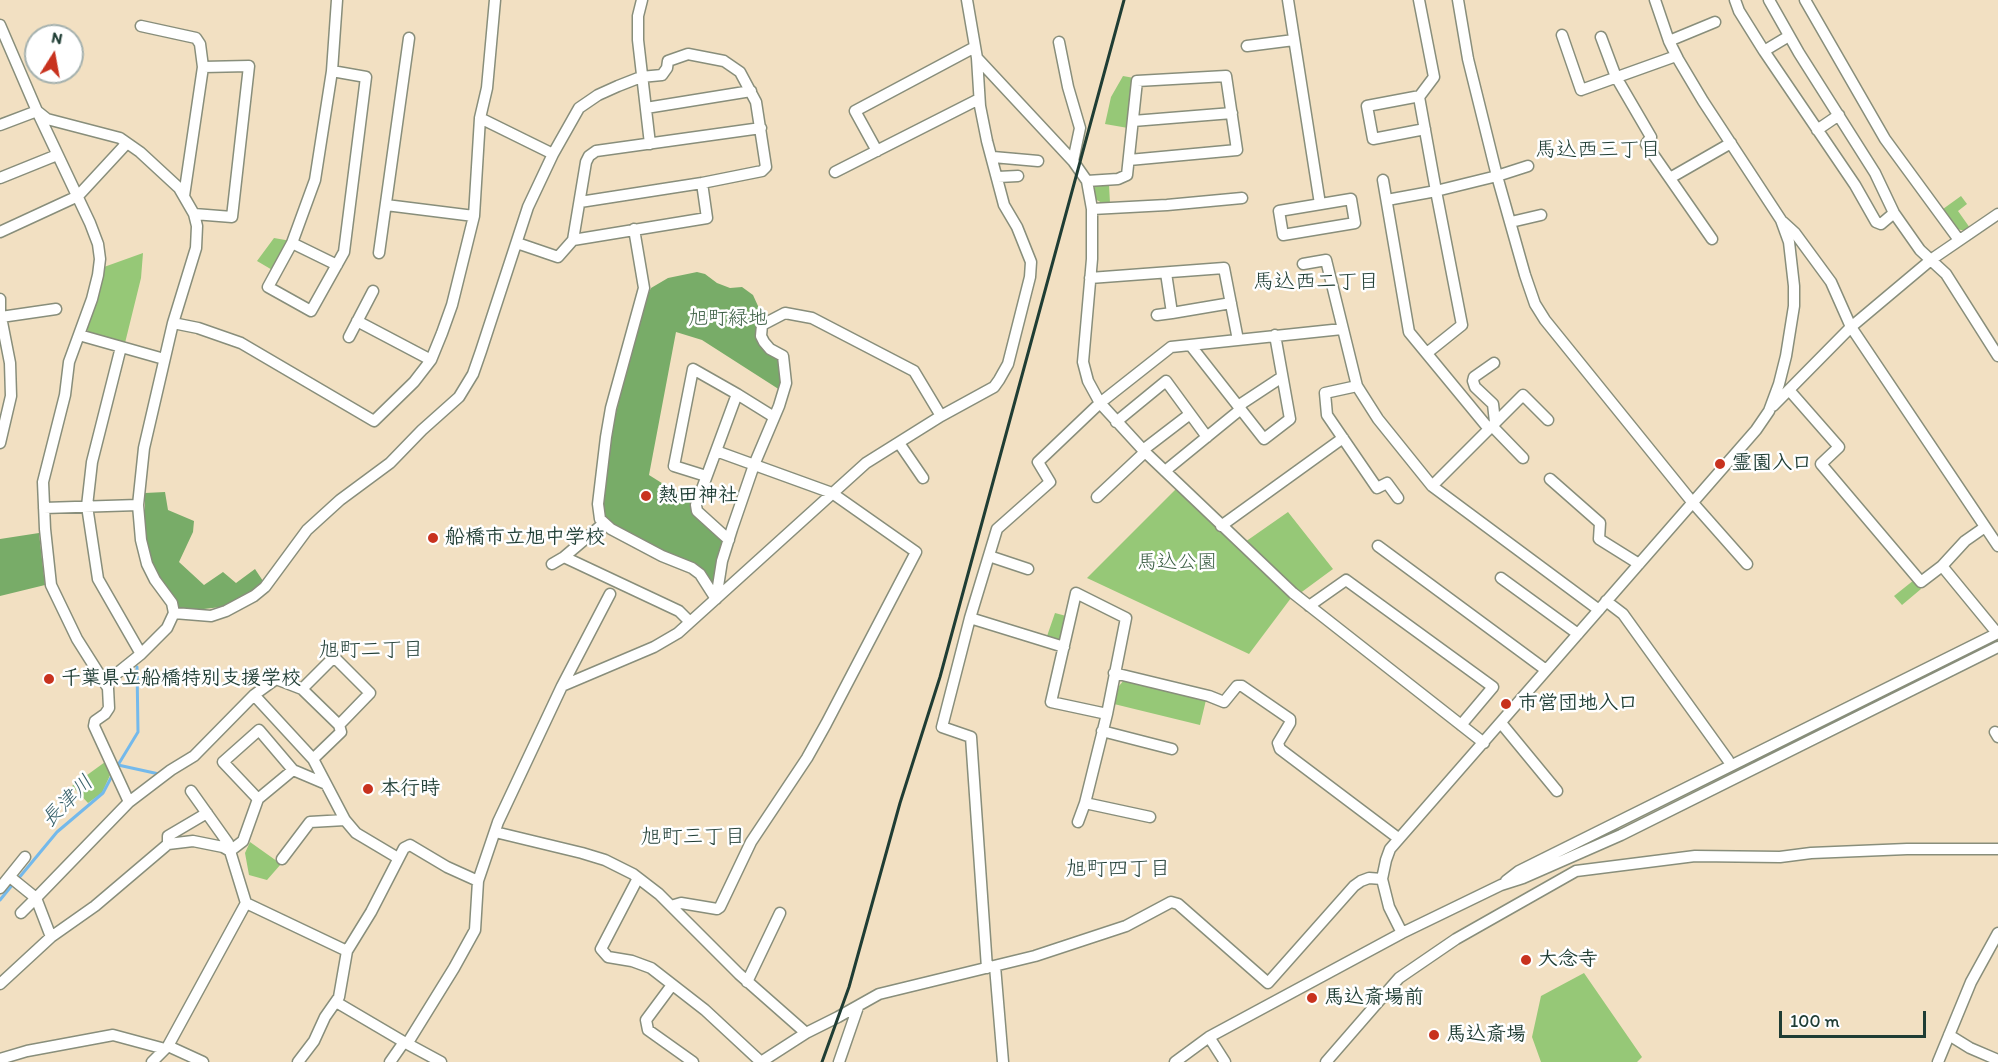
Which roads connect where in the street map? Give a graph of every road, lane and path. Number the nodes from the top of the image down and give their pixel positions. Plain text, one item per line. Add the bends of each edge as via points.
1 (337, 0) edge
2 (495, 0) edge
3 (642, 0) edge
4 (967, 0) edge
5 (1288, 0) edge
6 (1419, 0) edge
7 (1458, 0) edge
8 (1655, 0) edge
9 (1735, 0) edge
10 (1769, 0) edge
11 (1805, 0) edge
12 (1715, 22) dead end
13 (0, 25) edge
14 (141, 26) dead end
15 (1562, 35) dead end
16 (1789, 36) junction
17 (1601, 37) dead end
18 (409, 38) dead end
19 (1294, 40) junction
20 (1669, 41) junction
21 (1059, 42) dead end
22 (1246, 46) dead end
23 (1764, 51) junction
24 (976, 52) junction
25 (1676, 56) junction
26 (203, 67) junction
27 (332, 70) junction
28 (641, 77) junction
29 (1616, 77) junction
30 (751, 91) junction
31 (1420, 96) junction
32 (979, 99) junction
33 (646, 108) junction
34 (38, 111) junction
35 (1232, 113) junction
36 (1839, 115) junction
37 (480, 118) junction
38 (1133, 122) junction
39 (0, 125) edge
40 (761, 128) junction
41 (1425, 129) junction
42 (1817, 130) junction
43 (127, 143) junction
44 (1731, 143) junction
45 (650, 144) junction
46 (877, 151) junction
47 (553, 154) junction
48 (57, 155) junction
49 (993, 157) junction
50 (1129, 160) junction
51 (1073, 161) junction
52 (1038, 162) dead end
53 (1528, 166) dead end
54 (835, 172) dead end
55 (1018, 176) dead end
56 (1497, 176) junction
57 (998, 177) junction
58 (0, 178) edge
59 (1670, 178) junction
60 (1383, 180) dead end
61 (1088, 181) junction
62 (702, 183) junction
63 (1436, 191) junction
64 (78, 196) junction
65 (184, 196) junction
66 (1242, 198) dead end
67 (1387, 200) junction
68 (580, 202) junction
69 (1320, 204) junction
70 (386, 206) junction
71 (1092, 209) junction
72 (1894, 213) junction
73 (194, 214) junction
74 (1540, 214) dead end
75 (1998, 214) edge
76 (474, 216) junction
77 (1781, 220) junction
78 (1511, 222) junction
79 (634, 230) junction
80 (0, 232) edge
81 (1712, 239) dead end
82 (573, 240) junction
83 (1959, 240) junction
84 (292, 243) junction
85 (517, 243) junction
86 (379, 253) dead end
87 (1932, 259) junction
88 (1303, 264) dead end
89 (337, 265) junction
90 (1166, 273) junction
91 (1090, 278) junction
92 (373, 291) dead end
93 (0, 299) edge
94 (1231, 303) junction
95 (56, 309) dead end
96 (1172, 313) junction
97 (1157, 315) dead end
98 (1, 317) edge
99 (357, 321) junction
100 (173, 323) junction
101 (1851, 327) junction
102 (1342, 329) junction
103 (79, 335) junction
104 (1275, 335) junction
105 (349, 337) dead end
106 (1238, 340) junction
107 (1191, 346) junction
108 (121, 347) junction
109 (1426, 353) junction
110 (1998, 356) edge
111 (164, 359) junction
112 (431, 360) junction
113 (1494, 363) dead end
114 (1282, 377) junction
115 (1357, 386) junction
116 (1789, 390) junction
117 (737, 394) junction
118 (5, 397) edge
119 (1100, 403) junction
120 (1240, 407) junction
121 (1769, 411) junction
122 (1190, 414) junction
123 (941, 416) junction
124 (774, 417) junction
125 (1548, 420) dead end
126 (1116, 422) junction
127 (2, 423) edge
128 (1492, 426) junction
129 (1207, 437) junction
130 (1343, 438) junction
131 (0, 443) edge
132 (899, 443) junction
133 (716, 451) junction
134 (1144, 451) junction
135 (1523, 458) dead end
136 (754, 465) junction
137 (1165, 471) junction
138 (706, 476) junction
139 (923, 478) dead end
140 (1550, 479) dead end
141 (1432, 486) junction
142 (832, 493) junction
143 (1097, 497) dead end
144 (1398, 498) dead end
145 (1693, 503) junction
146 (138, 505) junction
147 (87, 506) junction
148 (44, 508) junction
149 (604, 523) junction
150 (1221, 526) junction
151 (1985, 527) junction
152 (729, 540) junction
153 (1378, 546) dead end
154 (1998, 546) edge
155 (989, 556) junction
156 (564, 557) junction
157 (552, 564) dead end
158 (1638, 564) junction
159 (1747, 564) dead end
160 (1942, 566) junction
161 (1028, 569) dead end
162 (1501, 579) dead end
163 (610, 594) dead end
164 (716, 599) junction
165 (1603, 605) junction
166 (1309, 606) junction
167 (174, 614) junction
168 (970, 618) junction
169 (690, 622) junction
170 (1998, 633) edge
171 (1578, 634) junction
172 (1998, 646) edge
173 (1064, 647) junction
174 (141, 654) junction
175 (1546, 670) junction
176 (1114, 673) junction
177 (105, 683) junction
178 (562, 686) junction
179 (302, 689) junction
180 (254, 695) junction
181 (1107, 714) junction
182 (1501, 723) junction
183 (339, 725) junction
184 (1461, 725) junction
185 (1102, 731) junction
186 (1484, 743) junction
187 (1172, 749) dead end
188 (313, 759) junction
189 (1728, 760) dead end
190 (292, 770) junction
191 (326, 784) junction
192 (191, 790) dead end
193 (1557, 790) dead end
194 (258, 799) junction
195 (129, 802) junction
196 (1085, 803) junction
197 (207, 813) junction
198 (1150, 817) dead end
199 (345, 820) junction
200 (1078, 822) dead end
201 (495, 832) junction
202 (1398, 838) junction
203 (168, 844) junction
204 (1998, 849) edge
205 (230, 851) junction
206 (25, 857) dead end
207 (398, 858) junction
208 (282, 859) dead end
209 (10, 877) junction
210 (638, 878) junction
211 (1382, 879) junction
212 (478, 881) junction
213 (1501, 885) junction
214 (0, 888) edge
215 (36, 898) junction
216 (246, 903) junction
217 (671, 906) junction
218 (780, 913) dead end
219 (21, 914) dead end
220 (1402, 933) junction
221 (1998, 933) edge
222 (51, 937) junction
223 (347, 951) junction
224 (991, 967) junction
225 (747, 982) junction
226 (0, 984) edge
227 (672, 985) junction
228 (336, 1002) junction
229 (858, 1006) junction
230 (806, 1033) junction
231 (1949, 1035) junction
232 (1209, 1037) junction
233 (406, 1043) junction
234 (166, 1047) junction
235 (0, 1059) edge
236 (1998, 1060) edge
237 (152, 1062) edge
238 (203, 1062) edge
239 (298, 1062) edge
240 (390, 1062) edge
241 (441, 1062) edge
242 (693, 1062) edge
243 (761, 1062) edge
244 (839, 1062) edge
245 (1003, 1062) edge
246 (1175, 1062) edge
247 (1226, 1062) edge
248 (1326, 1062) edge
249 (1938, 1062) edge

1 - 27 street
2 - 37 street via 487,88
3 - 28 street via 638,16
4 - 24 street
5 - 19 street
6 - 31 street via 1434,77
7 - 56 street via 1468,59
8 - 20 street
9 - 23 street
10 - 16 street
11 - 83 street via 1886,139
12 - 20 street
13 - 34 street
14 - 26 street via 196,38
15 - 29 street via 1581,90
16 - 23 street
16 - 36 street
17 - 29 street
18 - 70 street
19 - 22 street
19 - 69 street
20 - 25 street
21 - 51 street via 1080,128
23 - 42 street
24 - 32 street
24 - 46 street via 855,111
24 - 51 street
25 - 29 street
25 - 44 street
26 - 65 street
26 - 73 street via 249,66 232,217
27 - 84 street via 315,180
27 - 89 street via 366,77 344,252
28 - 30 street via 662,75 668,61 696,54 732,65
28 - 33 street
28 - 47 street via 598,95 579,108
29 - 59 street via 1651,137 1646,144
30 - 33 street
30 - 40 street
31 - 41 street
31 - 41 street via 1367,106 1373,139
32 - 46 street
32 - 49 street
33 - 45 street
34 - 39 street
34 - 43 street via 47,119
34 - 48 street
35 - 38 street
35 - 38 street via 1226,76 1137,81
35 - 50 street via 1237,150
36 - 42 street
36 - 72 street via 1875,173
37 - 47 street
37 - 76 street
38 - 50 street
40 - 45 street
40 - 62 street via 766,167 762,171
41 - 63 street
42 - 72 street via 1876,222 1881,224
43 - 64 street
43 - 65 street
44 - 59 street
44 - 77 street
45 - 68 street via 596,151 586,162
46 - 54 street
47 - 85 street via 528,207
48 - 58 street
48 - 64 street
49 - 52 street
49 - 57 street
50 - 61 street via 1127,175
51 - 61 street
53 - 56 street
55 - 57 street
56 - 63 street
56 - 78 street
57 - 123 street via 1004,205 1031,262 1030,277 1008,364 999,380 994,387
59 - 81 street
60 - 67 street
61 - 71 street
62 - 68 street
62 - 79 street via 707,218
63 - 67 street
63 - 109 street via 1462,325
64 - 80 street
64 - 103 street via 98,244 99,259 92,299
65 - 73 street
66 - 71 street
67 - 109 street via 1409,332
68 - 82 street
69 - 69 street via 1279,212 1283,235 1355,224 1351,199
70 - 76 street
70 - 86 street
71 - 91 street
72 - 87 street via 1920,250
73 - 100 street via 196,249
74 - 78 street
75 - 83 street
76 - 112 street via 452,305
77 - 101 street via 1831,282
77 - 121 street via 1789,242 1794,306 1786,356
78 - 145 street via 1528,285 1545,320
79 - 82 street
79 - 149 street via 644,288 606,437 598,504
82 - 85 street via 558,257
83 - 87 street
84 - 89 street
84 - 89 street via 268,287 311,311
85 - 167 street via 481,351 459,398 390,463 307,530 254,596 211,616
87 - 101 street
87 - 110 street via 1947,274
88 - 102 street via 1326,260
90 - 91 street
90 - 94 street via 1224,268
90 - 96 street
91 - 119 street via 1084,368
92 - 99 street
93 - 98 street
94 - 96 street
94 - 106 street
95 - 98 street
96 - 97 street
98 - 118 street via 10,363
99 - 105 street
99 - 112 street
100 - 111 street
100 - 112 street via 241,343 374,421
101 - 116 street
101 - 151 street
102 - 104 street
102 - 115 street
103 - 108 street
103 - 148 street via 69,362 65,395 45,471
104 - 106 street
104 - 114 street
106 - 107 street
107 - 119 street via 1171,347
107 - 120 street
108 - 111 street
108 - 147 street via 92,462
109 - 128 street
111 - 146 street via 144,448
113 - 128 street via 1473,381 1493,404
114 - 120 street
114 - 120 street via 1290,418 1264,439
115 - 130 street via 1325,393 1327,415
115 - 141 street
116 - 121 street
116 - 160 street via 1839,447 1821,464 1921,582
117 - 124 street
117 - 133 street
117 - 138 street via 693,369 674,466
118 - 127 street
119 - 126 street
119 - 155 street via 1038,462 1050,482 997,529
120 - 129 street
121 - 145 street
122 - 126 street via 1166,381
122 - 129 street
122 - 134 street
123 - 124 street via 914,371 812,318 785,313 762,325 761,336 770,349 783,356 785,367 786,382
123 - 132 street
124 - 136 street
125 - 128 street via 1523,395
126 - 134 street
127 - 131 street
128 - 135 street
128 - 141 street
129 - 137 street
130 - 144 street via 1377,488 1387,483
130 - 150 street
132 - 139 street
132 - 142 street via 866,463
133 - 136 street
133 - 138 street
134 - 137 street
134 - 143 street
136 - 142 street
136 - 152 street
137 - 150 street
138 - 152 street via 697,511
140 - 158 street via 1600,523 1599,539
141 - 165 street
142 - 164 street
142 - 217 street via 916,552 826,724 751,842 720,907 681,903
145 - 158 street
145 - 159 street
146 - 147 street
146 - 167 street via 147,564 172,603
147 - 148 street
147 - 174 street via 98,579
148 - 177 street via 51,585 77,639
149 - 156 street
149 - 164 street via 692,568
150 - 166 street
151 - 154 street
151 - 160 street via 1965,541
152 - 164 street
153 - 175 street
155 - 161 street
155 - 168 street
156 - 157 street
156 - 169 street via 679,611
158 - 165 street
160 - 170 street
162 - 171 street
163 - 178 street
164 - 169 street
165 - 171 street
165 - 189 street via 1623,614
166 - 184 street
166 - 184 street via 1346,580 1493,687
167 - 174 street via 167,628
168 - 173 street
168 - 224 street via 942,727 971,737
169 - 178 street via 654,647
170 - 213 street via 1519,871
171 - 175 street
172 - 213 street via 1621,835
173 - 176 street via 1076,593 1126,618
173 - 181 street via 1051,702
174 - 177 street
175 - 182 street
176 - 181 street
176 - 202 street via 1224,702 1237,686 1242,686 1290,719 1278,743 1280,749
177 - 195 street via 109,708 94,726
178 - 201 street
179 - 180 street via 276,679
179 - 183 street
179 - 183 street via 334,657 370,693
180 - 188 street
180 - 195 street via 195,756
181 - 185 street
182 - 186 street
182 - 193 street
183 - 188 street via 341,732
184 - 186 street
185 - 187 street
185 - 196 street
186 - 202 street
188 - 191 street
190 - 191 street
190 - 194 street
190 - 194 street via 258,730 223,762
191 - 199 street
192 - 197 street
194 - 205 street via 243,841
195 - 215 street
196 - 198 street
196 - 200 street
197 - 203 street via 168,836
197 - 205 street
199 - 207 street via 356,833
199 - 208 street via 310,822
201 - 210 street via 605,860
201 - 212 street
202 - 211 street via 1386,860
203 - 205 street via 193,841
203 - 222 street via 95,906
204 - 248 street via 1695,856 1576,871 1456,939 1399,978
205 - 216 street
206 - 209 street
207 - 212 street via 410,845
207 - 223 street
209 - 214 street
209 - 215 street
210 - 217 street
210 - 227 street via 601,949 608,957 651,968
211 - 220 street via 1389,907
211 - 224 street via 1369,878 1354,886 1268,983 1171,902 1126,926
212 - 233 street via 475,930
213 - 220 street
215 - 219 street
215 - 222 street
216 - 223 street
216 - 234 street
217 - 225 street
218 - 225 street
220 - 232 street
221 - 231 street via 1971,982
222 - 226 street
223 - 228 street
224 - 229 street via 879,994
224 - 245 street
225 - 230 street
227 - 242 street via 646,1020 648,1030
227 - 243 street
228 - 233 street
228 - 239 street
229 - 230 street
229 - 244 street
230 - 243 street
231 - 236 street
231 - 249 street
232 - 246 street
232 - 247 street
233 - 240 street
233 - 241 street
234 - 235 street via 113,1035
234 - 237 street
234 - 238 street

